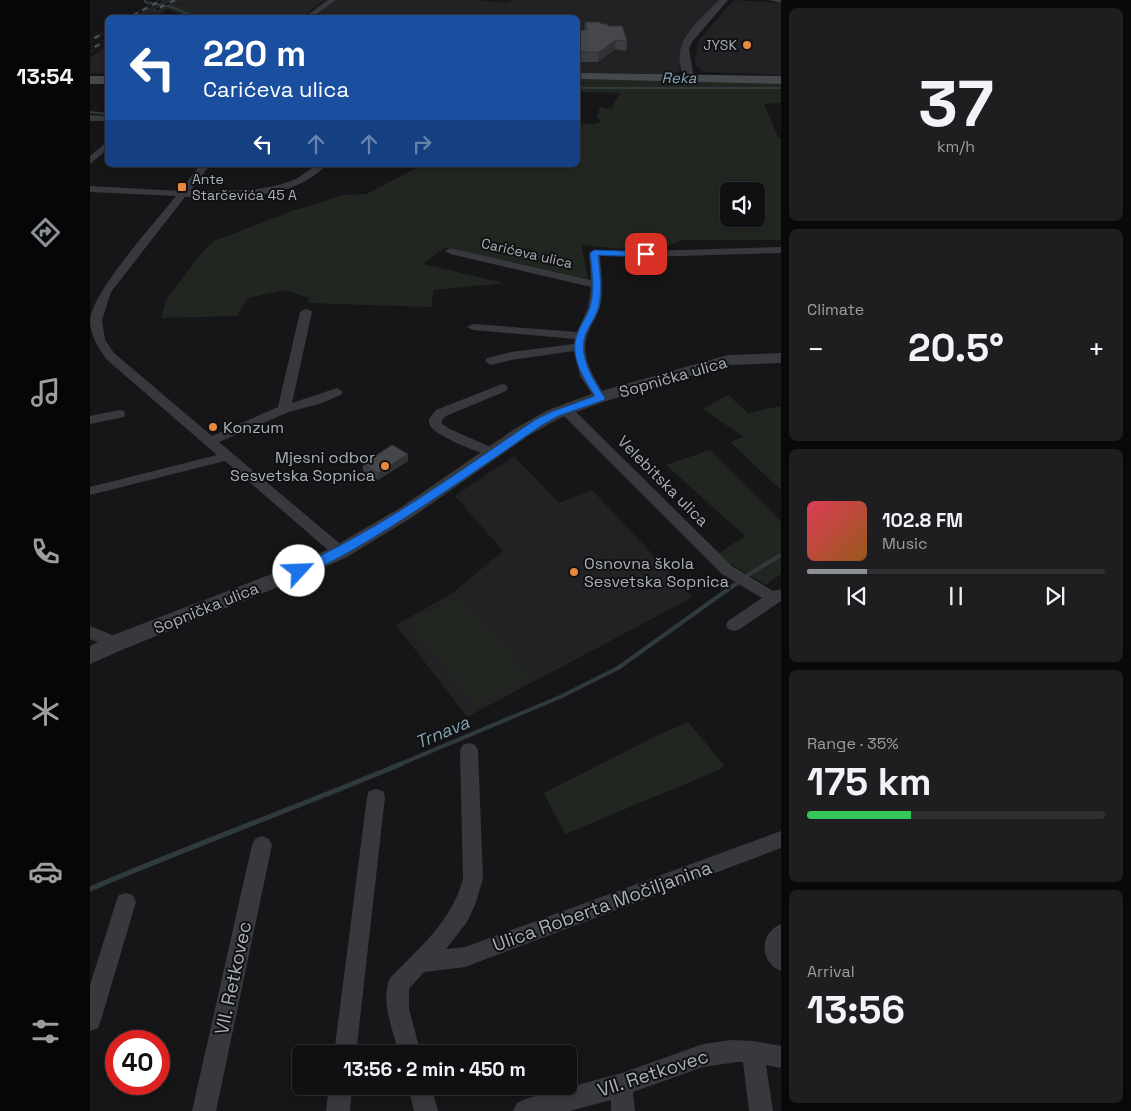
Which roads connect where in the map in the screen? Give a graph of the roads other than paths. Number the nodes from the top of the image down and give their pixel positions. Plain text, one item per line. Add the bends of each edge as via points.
1 (333, 0) edge
2 (724, 0) edge
3 (771, 0) edge
4 (781, 1) edge
5 (310, 15) edge
6 (580, 76) edge
7 (689, 77) junction
8 (90, 80) edge
9 (105, 80) edge
10 (781, 80) edge
11 (90, 118) edge
12 (105, 119) edge
13 (105, 147) edge
14 (90, 161) edge
15 (203, 167) edge
16 (318, 167) edge
17 (90, 189) edge
18 (183, 194) junction
19 (781, 250) edge
20 (450, 251) dead end
21 (597, 285) junction
22 (306, 312) dead end
23 (93, 320) edge
24 (473, 327) dead end
25 (580, 342) junction
26 (781, 358) edge
27 (491, 361) dead end
28 (502, 388) dead end
29 (337, 392) dead end
30 (600, 398) junction
31 (284, 409) junction
32 (566, 410) junction
33 (119, 414) dead end
34 (90, 420) edge
35 (211, 442) junction
36 (492, 453) junction
37 (228, 456) junction
38 (90, 491) edge
39 (340, 552) junction
40 (777, 596) edge
41 (734, 625) dead end
42 (90, 632) edge
43 (116, 643) junction
44 (90, 656) edge
45 (469, 750) dead end
46 (376, 797) dead end
47 (781, 839) edge
48 (262, 845) dead end
49 (126, 902) dead end
50 (781, 934) edge
51 (781, 961) edge
52 (420, 963) junction
53 (90, 1020) edge
54 (346, 1045) edge
55 (408, 1045) edge
56 (753, 1052) junction
57 (781, 1057) edge
58 (621, 1085) junction
59 (340, 1095) edge
60 (422, 1095) edge
61 (204, 1111) edge
62 (338, 1111) edge
63 (426, 1111) edge
64 (525, 1111) edge
65 (623, 1111) edge
66 (761, 1111) edge

1 - 5 street
2 - 7 street via 687,41 684,50
3 - 4 street
6 - 7 main road
7 - 10 main road
8 - 9 main road
11 - 12 street
13 - 14 street
15 - 18 street
16 - 18 street via 296,183 268,190
17 - 18 street
18 - 23 street via 106,292
19 - 21 street, Carićeva ulica via 594,253
20 - 21 street, Carićeva ulica
21 - 25 street, Carićeva ulica via 594,308
22 - 31 street
23 - 35 street via 99,340 110,356
24 - 25 street
25 - 27 street
25 - 30 street via 586,376
26 - 30 street, Sopnička ulica via 728,360
28 - 36 street via 441,413 435,419 436,426 445,432
29 - 31 street
30 - 32 street, Sopnička ulica
31 - 35 street
32 - 36 street, Sopnička ulica via 530,427
32 - 40 street, Velebitska ulica via 727,570
33 - 34 street
35 - 37 street
36 - 39 street, Sopnička ulica via 407,512
37 - 38 street
37 - 39 street
39 - 43 street, Sopnička ulica
40 - 41 street
42 - 43 street
43 - 44 street, Sopnička ulica
45 - 52 street via 474,879 469,900 454,925
46 - 54 street
47 - 52 street, Ulica Roberta Močiljanina via 465,957
48 - 61 street, VII. Retkovec
49 - 53 street
50 - 51 street via 774,951
52 - 55 street via 398,985 398,1008
56 - 57 street, VII. Retkovec
56 - 58 street, VII. Retkovec via 712,1053
56 - 66 street
58 - 64 street, VII. Retkovec
58 - 65 street
59 - 62 street
60 - 63 street

